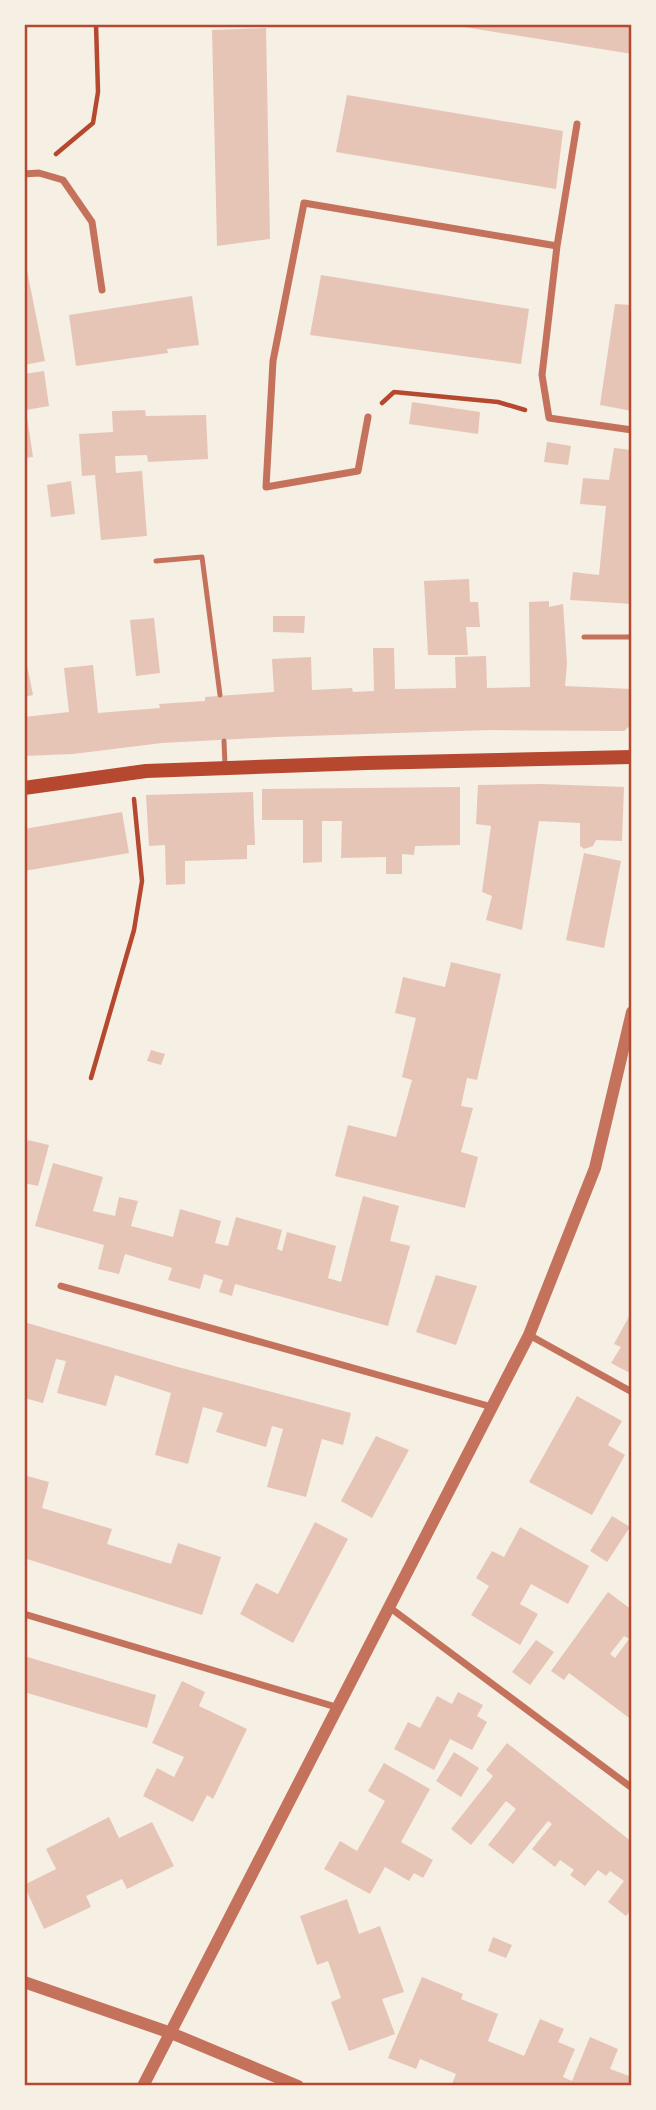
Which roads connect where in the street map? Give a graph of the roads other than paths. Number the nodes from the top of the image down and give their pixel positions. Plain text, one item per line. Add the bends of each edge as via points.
1 (577, 124) dead end
2 (24, 174) edge
3 (557, 246) junction
4 (102, 290) dead end
5 (368, 417) road end
6 (632, 430) edge
7 (156, 561) dead end
8 (584, 637) dead end
9 (632, 637) edge
10 (220, 695) dead end
11 (224, 741) dead end
12 (632, 757) edge
13 (225, 768) junction
14 (24, 788) edge
15 (632, 1012) edge
16 (61, 1286) dead end
17 (529, 1335) junction
18 (632, 1392) edge
19 (492, 1406) junction
20 (389, 1606) junction
21 (24, 1614) edge
22 (337, 1706) junction
23 (632, 1788) edge
24 (24, 1982) edge
25 (171, 2033) junction
26 (143, 2085) edge
27 (298, 2085) edge

1 - 3 street
2 - 4 street via 63,180 92,222
3 - 5 street via 304,203 273,361 266,487 358,471
3 - 6 street via 542,375 549,418
7 - 10 lane via 202,557
8 - 9 lane
11 - 13 lane
12 - 13 main road
13 - 14 main road
15 - 17 street via 595,1168
16 - 19 street
17 - 18 street
17 - 19 street
19 - 20 street
20 - 22 street
20 - 23 street
21 - 22 street
22 - 25 street
24 - 25 street
25 - 26 street
25 - 27 street

